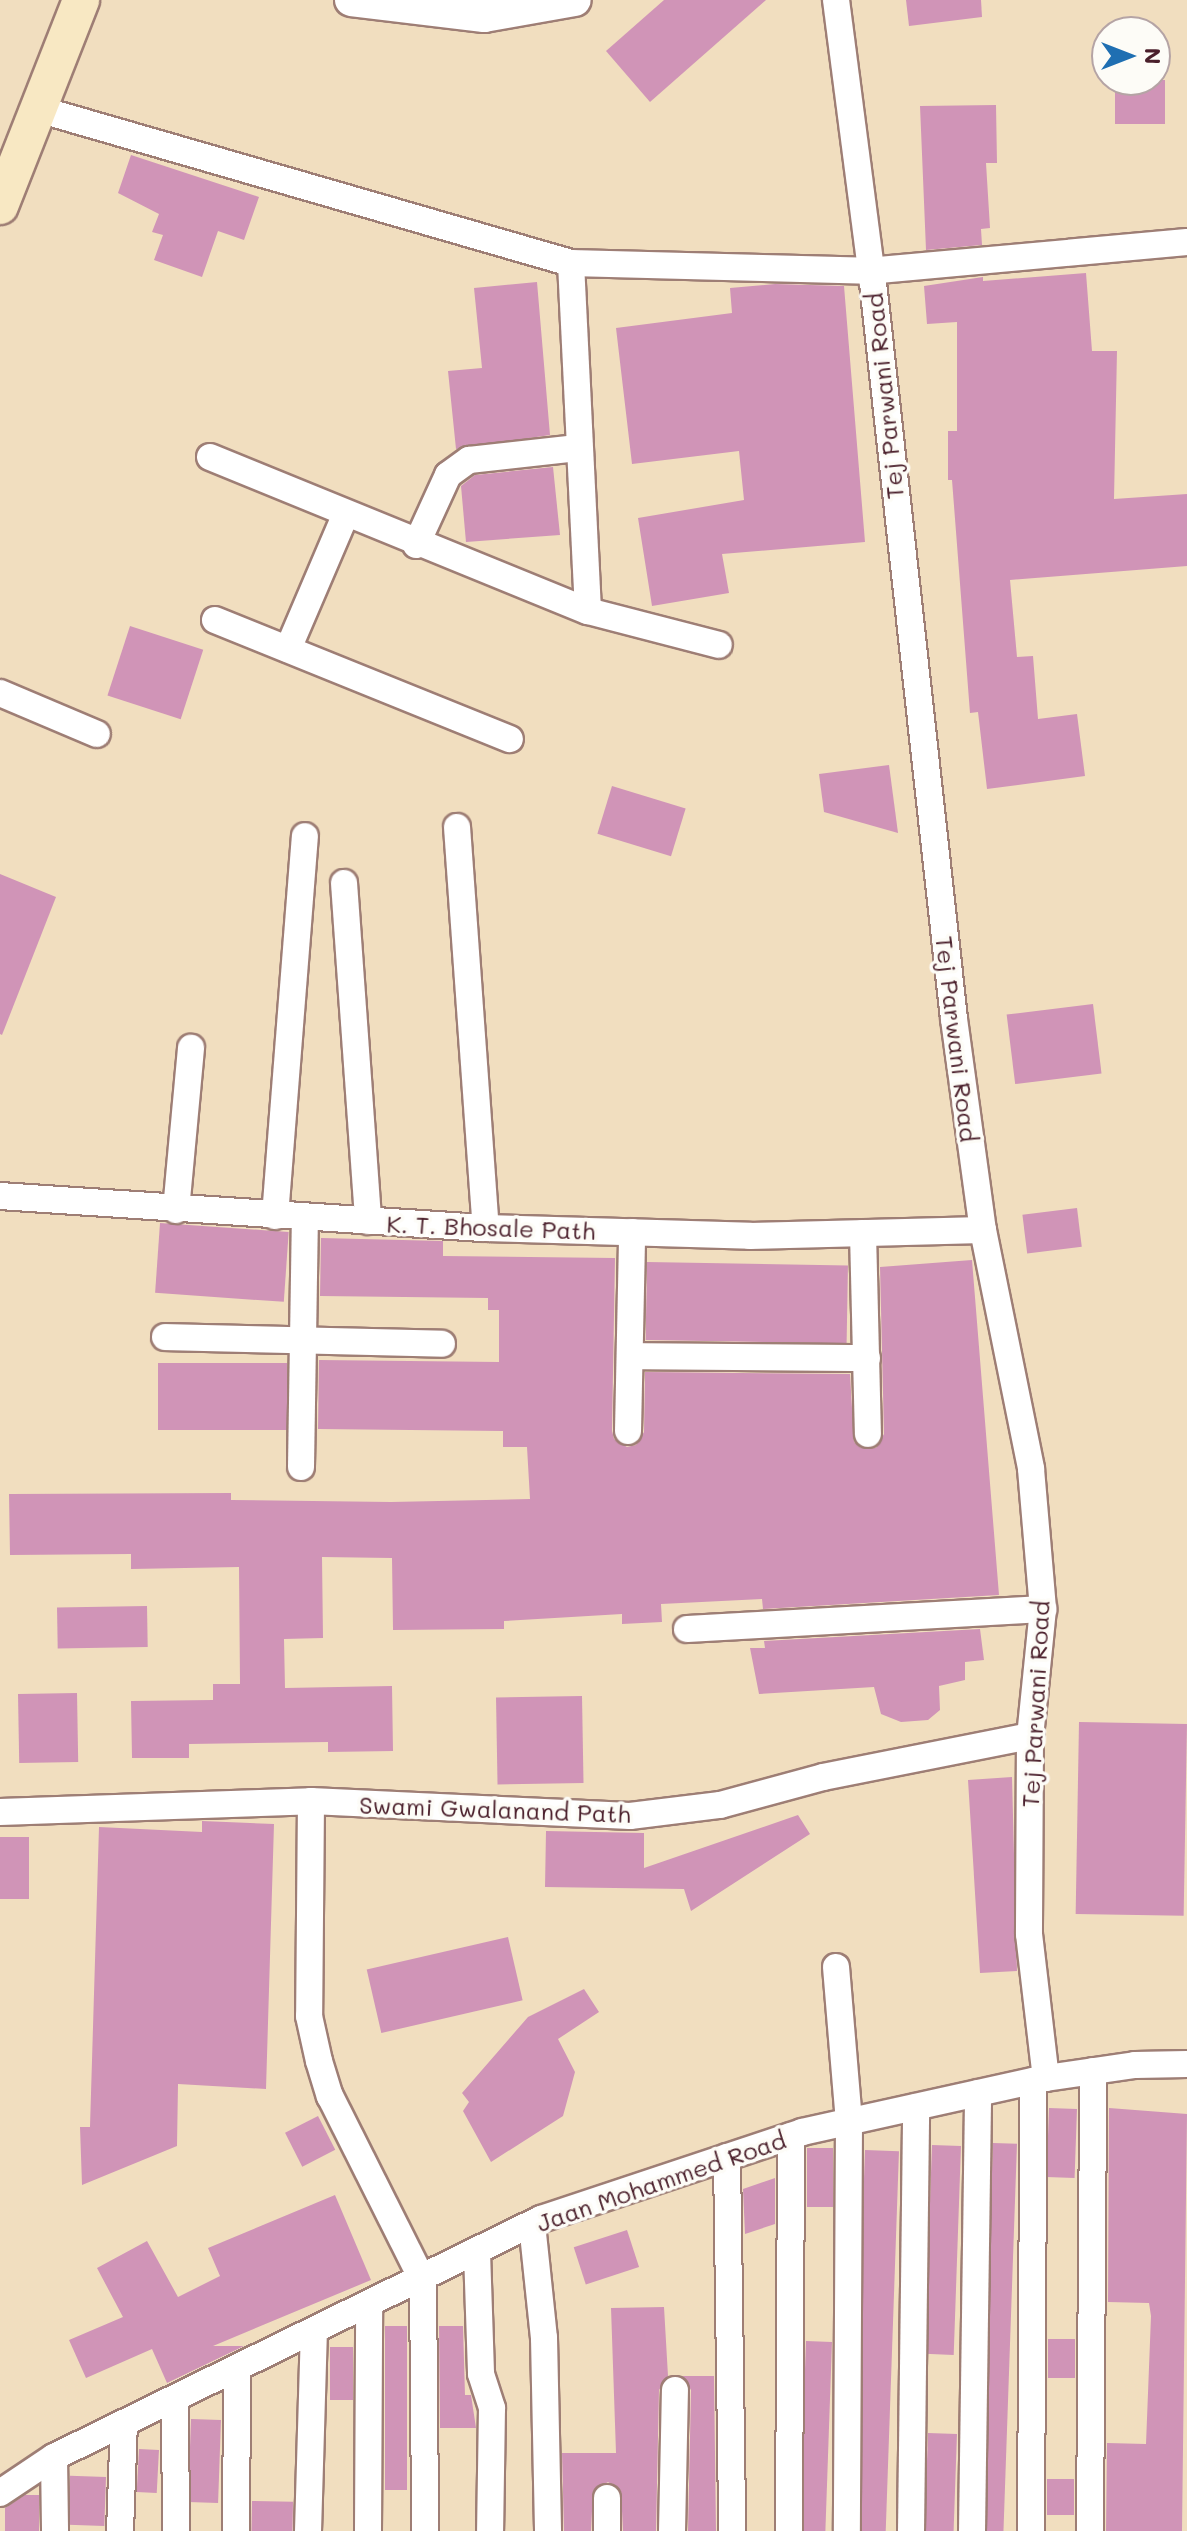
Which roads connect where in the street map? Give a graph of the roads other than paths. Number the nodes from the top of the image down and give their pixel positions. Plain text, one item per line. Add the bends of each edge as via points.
1 (81, 0) edge
2 (351, 0) edge
3 (575, 0) edge
4 (836, 0) edge
5 (38, 109) junction
6 (0, 206) edge
7 (1187, 242) edge
8 (571, 263) junction
9 (868, 271) junction
10 (577, 448) junction
11 (210, 457) dead end
12 (345, 516) junction
13 (416, 545) junction
14 (588, 611) junction
15 (215, 620) dead end
16 (719, 645) dead end
17 (288, 649) junction
18 (0, 693) edge
19 (97, 734) dead end
20 (510, 739) dead end
21 (457, 827) dead end
22 (305, 836) dead end
23 (344, 883) dead end
24 (191, 1048) dead end
25 (0, 1196) edge
26 (176, 1210) junction
27 (275, 1216) junction
28 (305, 1218) junction
29 (368, 1221) junction
30 (486, 1228) junction
31 (983, 1230) junction
32 (632, 1232) junction
33 (863, 1233) junction
34 (165, 1337) dead end
35 (301, 1341) junction
36 (442, 1344) dead end
37 (630, 1356) junction
38 (867, 1358) junction
39 (628, 1431) dead end
40 (868, 1434) dead end
41 (301, 1467) dead end
42 (1043, 1609) junction
43 (687, 1629) dead end
44 (1030, 1736) junction
45 (311, 1801) junction
46 (0, 1812) edge
47 (836, 1967) dead end
48 (1187, 2064) edge
49 (1093, 2071) junction
50 (1040, 2079) junction
51 (978, 2093) junction
52 (916, 2107) junction
53 (849, 2122) junction
54 (791, 2136) junction
55 (727, 2157) junction
56 (532, 2224) junction
57 (477, 2252) junction
58 (423, 2281) junction
59 (369, 2306) junction
60 (314, 2333) junction
61 (237, 2370) junction
62 (675, 2390) dead end
63 (175, 2399) junction
64 (124, 2424) junction
65 (54, 2457) junction
66 (0, 2493) edge
67 (607, 2498) dead end
68 (55, 2531) edge
69 (120, 2531) edge
70 (176, 2531) edge
71 (236, 2531) edge
72 (308, 2531) edge
73 (368, 2531) edge
74 (425, 2531) edge
75 (490, 2531) edge
76 (548, 2531) edge
77 (607, 2531) edge
78 (672, 2531) edge
79 (732, 2531) edge
80 (789, 2531) edge
81 (847, 2531) edge
82 (911, 2531) edge
83 (972, 2531) edge
84 (1031, 2531) edge
85 (1090, 2531) edge

1 - 5 main road
2 - 3 street via 484,16
4 - 9 street, Tej Parwani Road
5 - 6 main road
5 - 8 street
7 - 9 street
8 - 9 street
8 - 10 street
9 - 31 street, Tej Parwani Road via 930,827
10 - 13 street via 469,460 448,475
10 - 14 street
11 - 12 street
12 - 13 street
12 - 17 street
13 - 14 street
14 - 16 street
15 - 17 street
17 - 20 street
18 - 19 street
21 - 30 street
22 - 27 street
23 - 29 street
24 - 26 street
25 - 26 street, K. T. Bhosale Path
26 - 27 street, K. T. Bhosale Path
27 - 28 street, K. T. Bhosale Path
28 - 29 street, K. T. Bhosale Path
28 - 35 street
29 - 30 street, K. T. Bhosale Path
30 - 32 street, K. T. Bhosale Path
31 - 33 street, K. T. Bhosale Path
31 - 42 street, Tej Parwani Road via 1031,1469
32 - 33 street, K. T. Bhosale Path
32 - 37 street
33 - 38 street
34 - 35 street
35 - 36 street
35 - 41 street
37 - 38 street
37 - 39 street
38 - 40 street
42 - 43 street
42 - 44 street, Tej Parwani Road
44 - 45 street, Swami Gwalanand Path via 823,1777 720,1805 630,1816
44 - 50 street, Tej Parwani Road via 1029,1934
45 - 46 street, Swami Gwalanand Path
45 - 58 street via 309,2016 330,2096
47 - 53 street
48 - 49 street, Jaan Mohammed Road
49 - 50 street, Jaan Mohammed Road
49 - 85 street
50 - 51 street, Jaan Mohammed Road
50 - 84 street, Tej Parwani Road
51 - 52 street, Jaan Mohammed Road
51 - 83 street
52 - 53 street, Jaan Mohammed Road
52 - 82 street
53 - 54 street, Jaan Mohammed Road
53 - 81 street
54 - 55 street, Jaan Mohammed Road
54 - 80 street
55 - 56 street, Jaan Mohammed Road
55 - 79 street
56 - 57 street, Jaan Mohammed Road
56 - 76 street via 544,2338
57 - 58 street, Jaan Mohammed Road
57 - 75 street via 481,2374 492,2408
58 - 59 street, Jaan Mohammed Road
58 - 74 street
59 - 60 street, Jaan Mohammed Road
59 - 73 street
60 - 61 street, Jaan Mohammed Road
60 - 72 street
61 - 63 street, Jaan Mohammed Road
61 - 71 street
62 - 78 street
63 - 64 street, Jaan Mohammed Road
63 - 70 street
64 - 65 street, Jaan Mohammed Road
64 - 69 street
65 - 66 street, Jaan Mohammed Road
65 - 68 street
67 - 77 street

